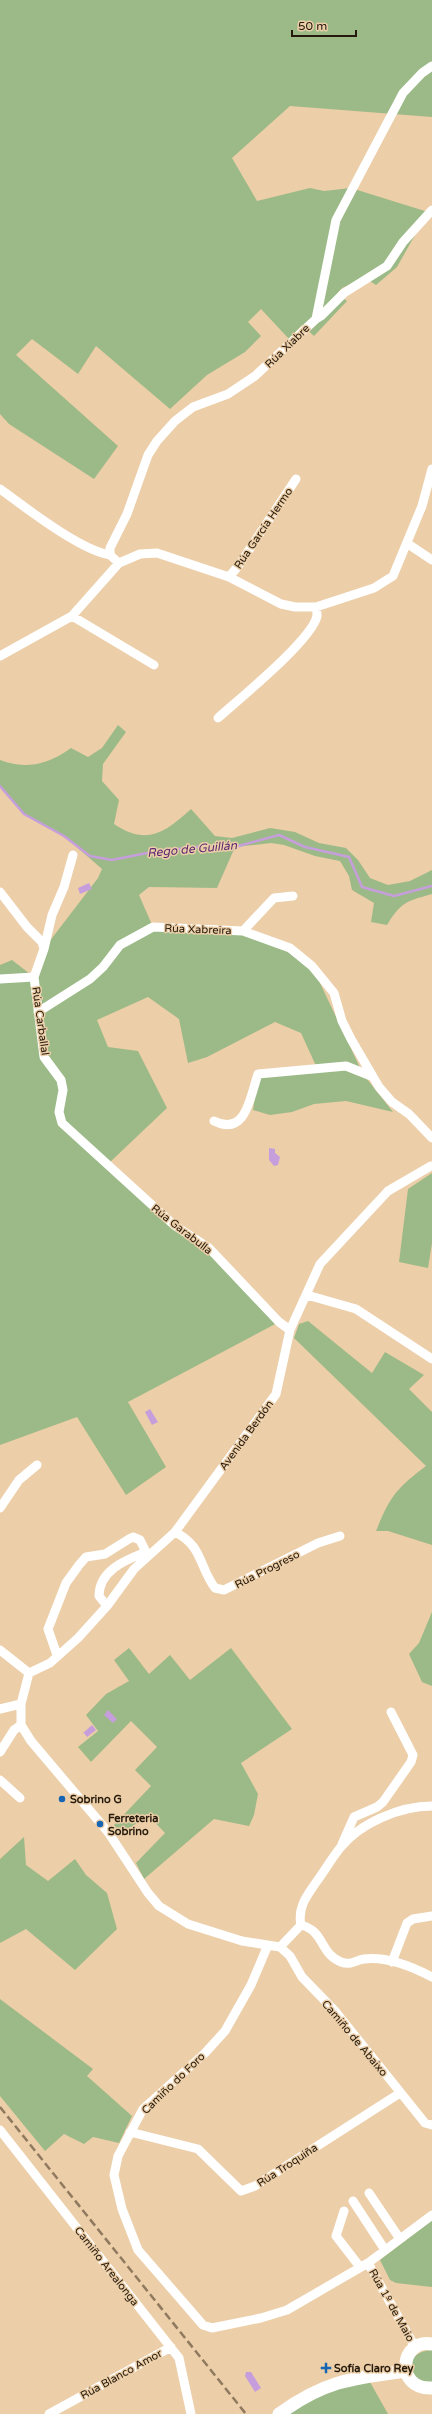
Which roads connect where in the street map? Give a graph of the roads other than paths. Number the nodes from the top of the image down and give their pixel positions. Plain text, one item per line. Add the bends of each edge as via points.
1 (432, 66) edge
2 (432, 210) edge
3 (316, 319) junction
4 (432, 469) edge
5 (296, 479) dead end
6 (0, 489) edge
7 (408, 544) junction
8 (110, 555) junction
9 (432, 560) edge
10 (119, 563) junction
11 (229, 576) junction
12 (316, 607) junction
13 (72, 616) junction
14 (0, 656) edge
15 (154, 665) dead end
16 (218, 718) dead end
17 (73, 854) dead end
18 (0, 892) edge
19 (293, 896) dead end
20 (243, 931) junction
21 (44, 949) junction
22 (34, 977) junction
23 (0, 979) edge
24 (38, 1012) junction
25 (371, 1076) junction
26 (214, 1121) dead end
27 (70, 1133) joint
28 (432, 1138) edge
29 (432, 1166) edge
30 (307, 1295) junction
31 (290, 1330) junction
32 (432, 1359) edge
33 (37, 1465) dead end
34 (0, 1508) edge
35 (175, 1532) junction
36 (340, 1536) dead end
37 (148, 1554) junction
38 (107, 1606) junction
39 (0, 1650) edge
40 (57, 1655) junction
41 (29, 1673) junction
42 (21, 1704) junction
43 (0, 1709) edge
44 (391, 1712) dead end
45 (21, 1725) junction
46 (0, 1752) edge
47 (0, 1780) edge
48 (20, 1798) dead end
49 (432, 1806) edge
50 (377, 1807) junction
51 (388, 1814) junction
52 (340, 1847) junction
53 (432, 1916) edge
54 (300, 1925) junction
55 (268, 1945) junction
56 (280, 1947) junction
57 (392, 1962) junction
58 (432, 1977) edge
59 (400, 2093) junction
60 (432, 2125) edge
61 (0, 2130) edge
62 (130, 2132) junction
63 (369, 2193) dead end
64 (353, 2201) dead end
65 (344, 2211) dead end
66 (432, 2215) edge
67 (400, 2239) junction
68 (385, 2250) junction
69 (368, 2262) junction
70 (360, 2267) junction
71 (432, 2344) edge
72 (171, 2347) junction
73 (415, 2348) junction
74 (406, 2371) junction
75 (430, 2390) edge
76 (49, 2414) edge
77 (190, 2414) edge
78 (279, 2414) edge

1 - 3 street, Rúa Xiabre via 403,93 336,220
2 - 3 street via 403,242 387,266 344,293
3 - 8 street, Rúa Xiabre via 255,376 228,394 193,407 175,421 157,441 148,456 127,514 110,548
4 - 7 street, Rúa García Hermo
5 - 11 street, Rúa García Hermo
6 - 8 street via 49,524 97,551
7 - 9 street
7 - 12 street, Rúa García Hermo via 390,579 374,588
8 - 10 street
10 - 11 street, Rúa García Hermo via 140,554 157,553
10 - 13 street, Rúa García Hermo
11 - 12 street, Rúa García Hermo via 281,604
12 - 16 street via 317,616 313,625 298,642 274,669
13 - 14 street, Rúa García Hermo
13 - 15 street
17 - 21 street, Rúa Carballal via 64,887 52,915
18 - 21 street via 42,942
19 - 20 street, Rúa Xabreira via 274,898
20 - 24 street, Rúa Xabreira via 153,927 120,945 90,979
20 - 25 street, Rúa Xabreira via 290,948 312,966 334,993 342,1021
21 - 22 street, Rúa Carballal
22 - 23 street
22 - 24 street, Rúa Carballal
24 - 27 street, Rúa Carballal via 44,1057 61,1080 63,1090 59,1112 62,1123
25 - 26 street, Rúa Xabreira via 346,1066 258,1074 242,1119 235,1125 222,1125
25 - 28 street, Rúa Xabreira via 392,1102 409,1114
27 - 31 street, Rúa Garabulla via 123,1177 174,1225 209,1248 279,1322
29 - 30 street, Avenida Berdón via 388,1191 320,1264
30 - 31 street, Avenida Berdón
30 - 32 street via 356,1309
31 - 35 street, Avenida Berdón via 276,1394
33 - 34 street via 19,1480
35 - 36 street, Rúa Progreso via 197,1549 215,1588 224,1590 318,1543
35 - 37 street, Avenida Berdón
37 - 38 street, Avenida Berdón
37 - 38 street via 132,1556 113,1568 99,1590 99,1596
37 - 40 street via 140,1540 133,1537 105,1554 86,1557 78,1565 66,1583 48,1629
38 - 40 street, Avenida Berdón via 78,1638
39 - 41 street
40 - 41 street, Avenida Berdón via 50,1663
41 - 42 street
42 - 43 street
42 - 45 street
44 - 50 street via 413,1755 408,1769
45 - 46 street via 14,1730
45 - 55 street via 30,1741 104,1826 159,1906 188,1924 242,1941
47 - 48 street
49 - 51 street
50 - 51 street
50 - 52 street via 354,1817
51 - 52 street via 353,1835
52 - 54 street via 303,1902 299,1917
53 - 57 street via 413,1919 407,1923
54 - 56 street
54 - 57 street via 316,1932 327,1954 341,1962 357,1963 363,1959
55 - 56 street
55 - 62 street, Camiño do Foro via 249,1990 225,2031 205,2053 143,2109
56 - 59 street, Camiño de Abaixo via 290,1956 302,1977 334,2011
57 - 58 street
59 - 60 street, Camiño de Abaixo via 425,2123
59 - 62 street, Rúa Troquiña via 255,2186 241,2191 198,2149
61 - 72 street, Camiño Arealonga
62 - 70 street, Camiño do Foro via 118,2156 114,2175 123,2213 138,2250 203,2325 212,2328 287,2310
63 - 67 street
64 - 68 street
65 - 70 street via 336,2236
66 - 67 street
67 - 68 street
68 - 69 street
69 - 70 street
69 - 73 street, Rúa 1º de Maio
71 - 73 street via 421,2344
72 - 76 street, Rúa Blanco Amor
72 - 77 street, Camiño Arealonga via 179,2358
73 - 74 street via 406,2359
74 - 75 street via 413,2383
74 - 78 street via 330,2384 304,2396

